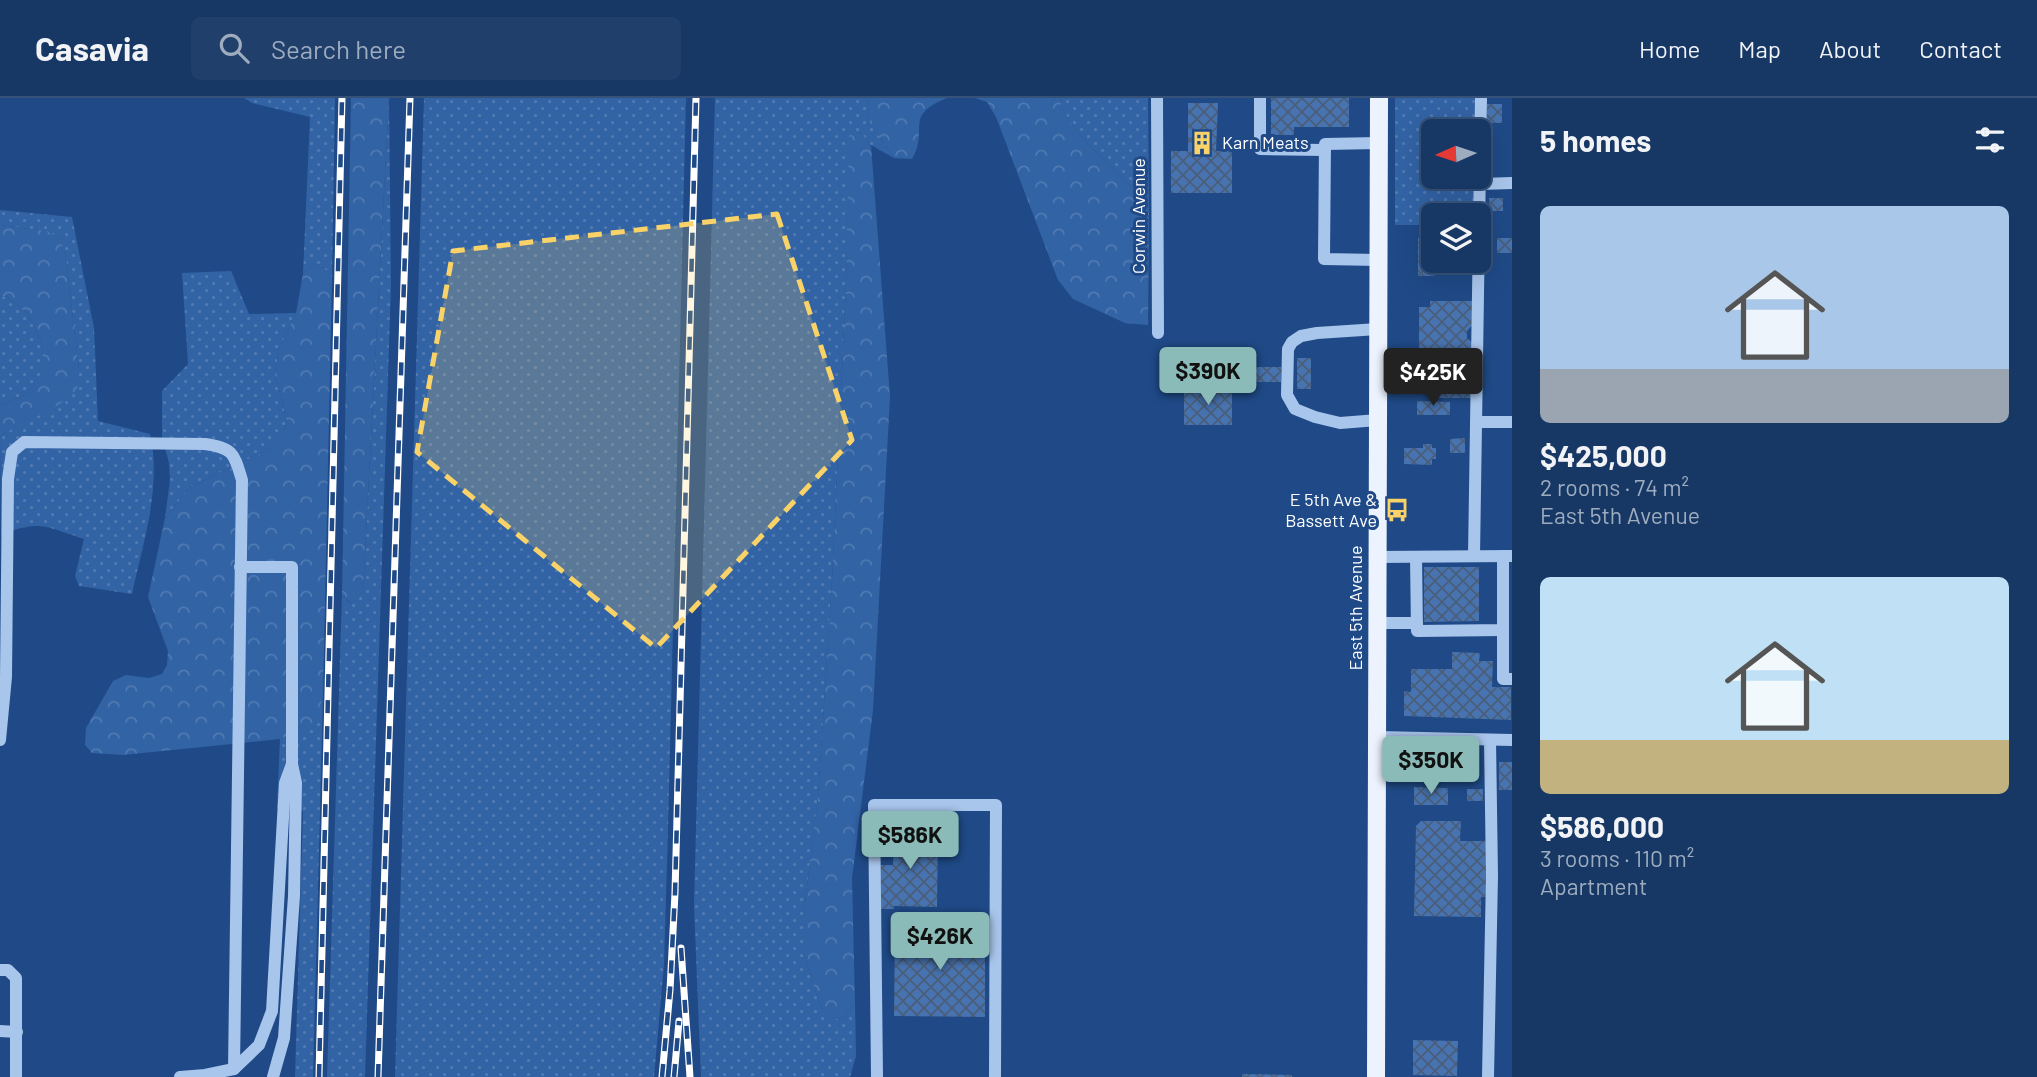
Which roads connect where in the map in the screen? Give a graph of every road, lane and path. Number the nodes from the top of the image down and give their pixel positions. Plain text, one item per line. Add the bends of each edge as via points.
1 (1157, 98) edge
2 (1260, 98) edge
3 (1379, 98) edge
4 (1481, 98) edge
5 (1481, 119) edge
6 (1378, 144) junction
7 (1325, 150) junction
8 (1512, 183) edge
9 (1491, 184) edge
10 (1480, 189) edge
11 (1378, 260) junction
12 (1378, 329) junction
13 (1158, 333) dead end
14 (1378, 420) junction
15 (1476, 422) junction
16 (1512, 422) edge
17 (1474, 556) junction
18 (1508, 556) edge
19 (1377, 557) junction
20 (1416, 557) junction
21 (240, 567) junction
22 (1377, 623) junction
23 (1417, 623) junction
24 (1503, 630) junction
25 (1512, 678) edge
26 (1378, 737) junction
27 (0, 740) edge
28 (1490, 740) junction
29 (1512, 740) edge
30 (292, 764) junction
31 (0, 970) edge
32 (0, 1031) edge
33 (17, 1032) junction
34 (234, 1069) junction
35 (16, 1077) edge
36 (180, 1077) edge
37 (273, 1077) edge
38 (877, 1077) edge
39 (995, 1077) edge
40 (1376, 1077) edge
41 (1488, 1077) edge

1 - 13 street, Corwin Avenue
2 - 7 street via 1260,149
3 - 6 main road, East 5th Avenue
4 - 5 street
6 - 7 street via 1325,144
6 - 11 main road, East 5th Avenue
7 - 11 street via 1324,259
8 - 9 street
10 - 15 street
11 - 12 main road, East 5th Avenue
12 - 14 main road, East 5th Avenue
12 - 14 street via 1301,336 1287,349 1287,395 1296,409 1340,423
14 - 19 main road, East 5th Avenue
15 - 16 street
15 - 17 street
17 - 18 street
17 - 20 street
18 - 24 street
19 - 20 street
19 - 22 main road, East 5th Avenue
20 - 23 street
21 - 27 street via 242,480 235,456 225,447 24,442 12,452 8,479 6,677
21 - 30 street via 292,567
21 - 34 street
22 - 23 street
22 - 26 main road, East 5th Avenue
23 - 24 street via 1417,631
24 - 25 street via 1503,679
26 - 28 street
26 - 40 main road, East 5th Avenue
28 - 29 street
28 - 41 street
30 - 34 street via 285,783 272,1011 259,1045
30 - 37 street via 296,783 294,896 284,1038
31 - 33 street via 8,970 16,978
32 - 33 street
33 - 35 street
34 - 36 street
38 - 39 street via 874,805 996,805

